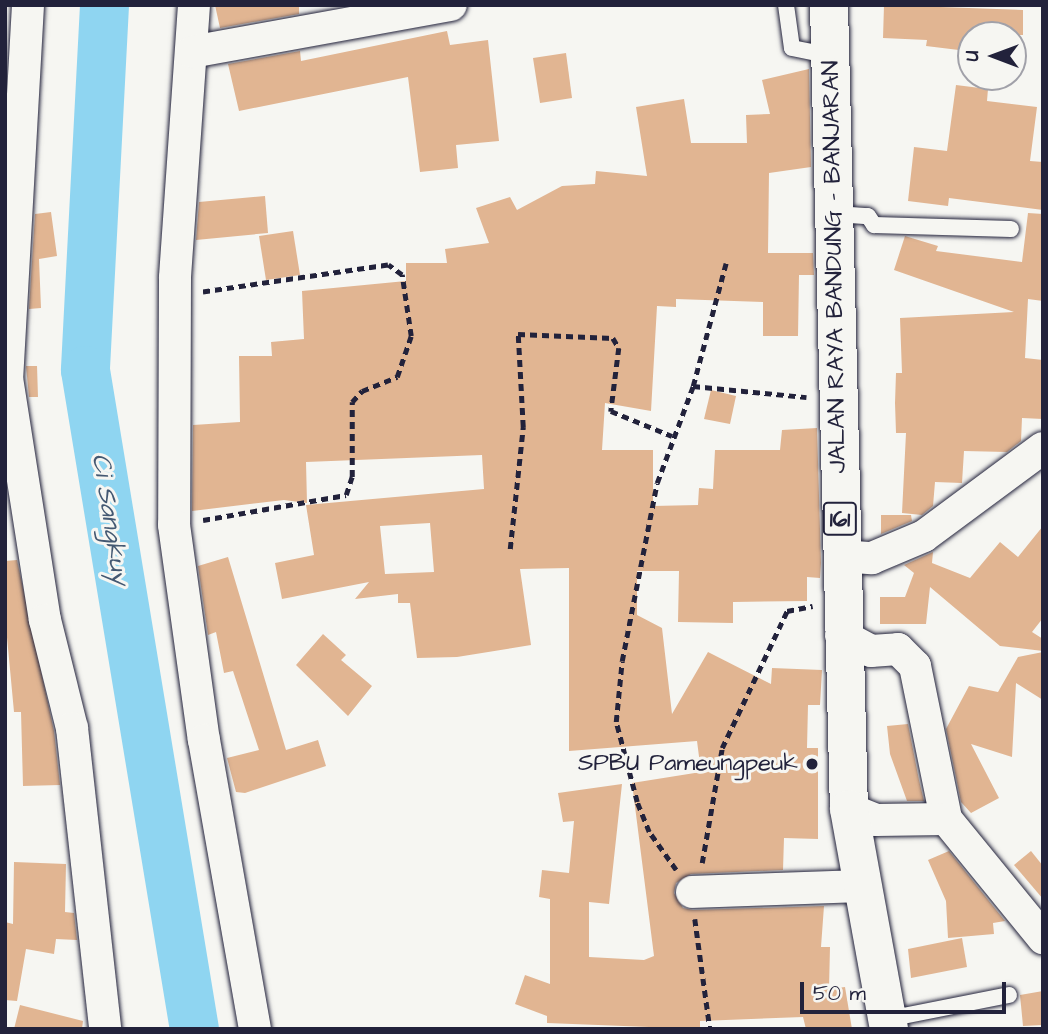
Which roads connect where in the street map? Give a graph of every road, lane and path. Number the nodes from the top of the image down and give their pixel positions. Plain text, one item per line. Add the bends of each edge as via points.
1 (28, 5) edge
2 (194, 5) edge
3 (451, 5) edge
4 (786, 5) edge
5 (829, 5) edge
6 (192, 52) junction
7 (832, 56) junction
8 (836, 214) junction
9 (1011, 229) dead end
10 (726, 263) dead end
11 (175, 296) junction
12 (693, 386) junction
13 (838, 400) junction
14 (672, 436) junction
15 (1043, 448) edge
16 (174, 525) junction
17 (510, 549) dead end
18 (841, 556) junction
19 (841, 620) junction
20 (849, 809) junction
21 (946, 819) junction
22 (860, 886) junction
23 (692, 892) junction
24 (1043, 938) edge
25 (1009, 995) dead end
26 (886, 1019) edge
27 (105, 1029) edge
28 (255, 1029) edge
29 (710, 1029) edge

1 - 27 street via 7,377 45,620 72,728
2 - 6 street
3 - 6 street
4 - 7 lane via 792,48
5 - 7 main road, JALAN RAYA BANDUNG - BANJARAN / 161
6 - 11 street
7 - 8 main road, JALAN RAYA BANDUNG - BANJARAN / 161
8 - 9 lane via 868,216 874,225
8 - 13 main road, JALAN RAYA BANDUNG - BANJARAN / 161
10 - 12 path
11 - 16 street
11 - 16 path via 388,265 401,275 411,336 397,377 362,391 352,402 352,477 346,495
12 - 13 path
12 - 14 path
13 - 18 main road, JALAN RAYA BANDUNG - BANJARAN / 161
14 - 17 path via 611,411 620,348 613,338 517,334 523,427
14 - 23 path via 646,529 616,723 649,832
15 - 18 street via 924,536 872,558
16 - 28 street via 204,740
18 - 19 main road, JALAN RAYA BANDUNG - BANJARAN / 161
19 - 20 main road, JALAN RAYA BANDUNG - BANJARAN / 161
19 - 21 street via 870,651 898,649 915,666
19 - 23 path via 787,611 722,748 710,828
20 - 21 street via 876,820
20 - 22 main road, JALAN RAYA BANDUNG - BANJARAN / 161
21 - 24 street
22 - 23 street
22 - 26 main road, JALAN RAYA BANDUNG - BANJARAN / 161
23 - 29 path
25 - 26 lane

